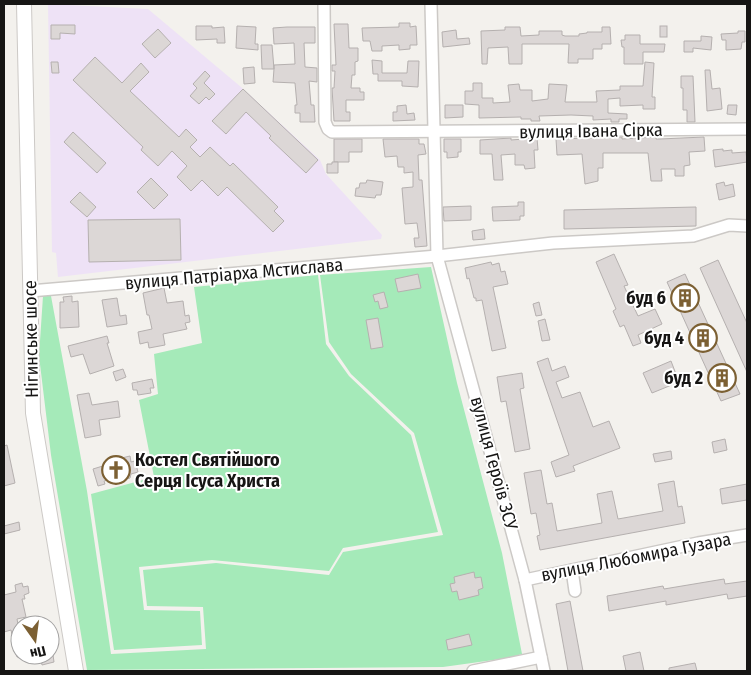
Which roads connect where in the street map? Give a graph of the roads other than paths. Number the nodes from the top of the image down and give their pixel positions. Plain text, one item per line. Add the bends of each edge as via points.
1 (24, 4) edge
2 (324, 4) edge
3 (431, 4) edge
4 (747, 128) edge
5 (434, 132) junction
6 (747, 226) edge
7 (438, 256) junction
8 (30, 291) junction
9 (747, 535) edge
10 (572, 570) junction
11 (526, 580) junction
12 (575, 591) dead end
13 (541, 657) junction
14 (76, 671) edge
15 (474, 671) edge
16 (544, 671) edge

1 - 8 main road, Нігинське шосе
2 - 5 street, вулиця Івана Сірка via 325,122 328,129 335,132
3 - 5 street
4 - 5 street, вулиця Івана Сірка
5 - 7 street
6 - 7 street, вулиця Патріарха Мстислава via 729,225 693,236 554,243
7 - 8 street, вулиця Патріарха Мстислава
7 - 11 street, вулиця Героїв ЗСУ
8 - 14 main road, Нігинське шосе via 33,413
9 - 10 street, вулиця Любомира Гузара
10 - 11 street, вулиця Любомира Гузара
10 - 12 street
11 - 13 street, вулиця Героїв ЗСУ
13 - 15 street
13 - 16 street, вулиця Героїв ЗСУ

